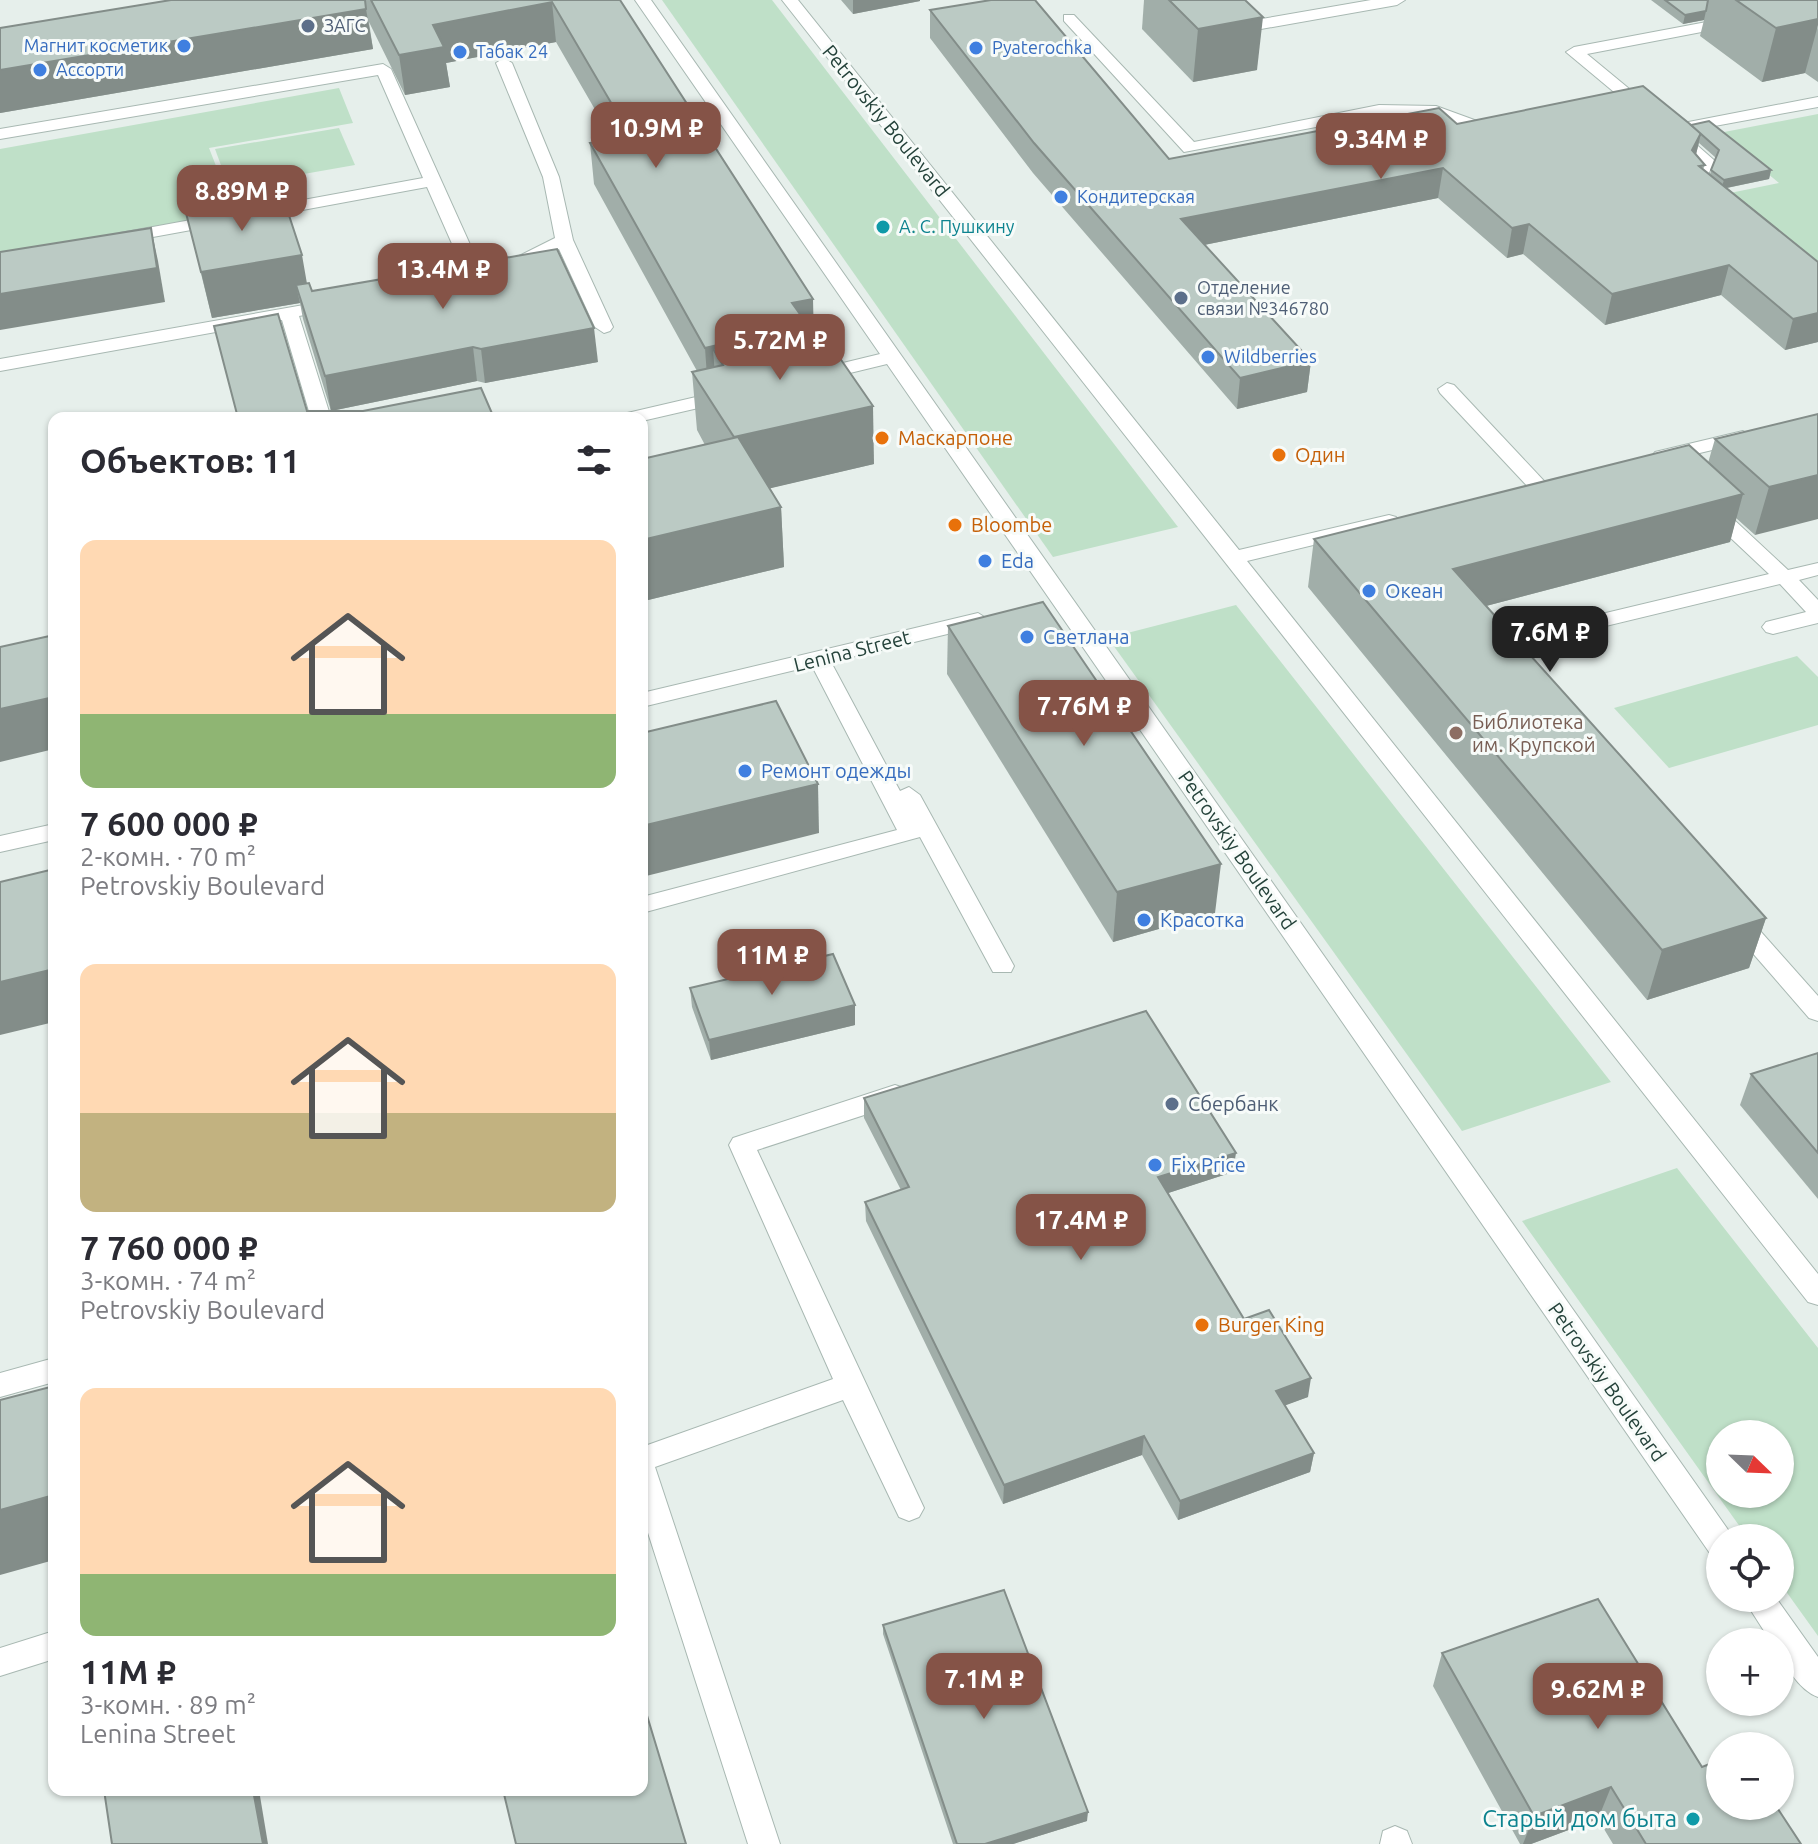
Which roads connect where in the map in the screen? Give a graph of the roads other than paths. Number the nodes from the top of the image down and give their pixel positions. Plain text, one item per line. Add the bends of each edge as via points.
1 (643, 0) edge
2 (790, 0) edge
3 (1397, 0) edge
4 (1069, 18) dead end
5 (1757, 18) edge
6 (1250, 26) dead end
7 (504, 63) edge
8 (1818, 102) edge
9 (1641, 106) junction
10 (1611, 112) edge
11 (1671, 129) junction
12 (1520, 131) edge
13 (0, 134) edge
14 (434, 181) junction
15 (1723, 203) edge
16 (108, 240) edge
17 (564, 240) junction
18 (352, 302) edge
19 (289, 313) junction
20 (604, 327) dead end
21 (892, 357) junction
22 (0, 365) edge
23 (804, 378) edge
24 (1447, 389) dead end
25 (746, 391) edge
26 (319, 412) edge
27 (648, 414) edge
28 (1759, 433) edge
29 (1673, 474) edge
30 (1507, 493) edge
31 (1693, 493) edge
32 (1417, 514) edge
33 (1232, 558) junction
34 (1818, 569) edge
35 (1784, 577) junction
36 (1818, 614) edge
37 (1002, 615) edge
38 (1773, 627) dead end
39 (826, 658) junction
40 (1517, 670) edge
41 (648, 699) edge
42 (48, 833) edge
43 (0, 844) edge
44 (648, 903) edge
45 (1727, 909) edge
46 (1002, 966) dead end
47 (1818, 1012) edge
48 (912, 1089) edge
49 (1818, 1294) edge
50 (48, 1372) edge
51 (0, 1385) edge
52 (850, 1385) junction
53 (648, 1457) edge
54 (648, 1487) edge
55 (909, 1508) dead end
56 (1707, 1524) edge
57 (1768, 1612) edge
58 (48, 1647) edge
59 (0, 1662) edge
60 (1818, 1683) edge
61 (764, 1844) edge

1 - 21 street, Petrovskiy Boulevard
2 - 33 street, Petrovskiy Boulevard
3 - 6 street
4 - 12 street via 1190,148 1379,110 1436,111 1504,134
5 - 9 street via 1574,52
7 - 17 street via 551,177
8 - 11 street
9 - 10 street
9 - 11 street
11 - 15 street via 1707,161 1696,181
13 - 14 street via 383,69
14 - 16 street
14 - 17 street via 469,281
17 - 20 street
18 - 19 street
19 - 22 street
19 - 26 street
21 - 23 street
21 - 56 street, Petrovskiy Boulevard via 1054,602
24 - 30 street via 1545,484
25 - 27 street
28 - 29 street via 1648,459
31 - 35 street
32 - 33 street
33 - 49 street, Petrovskiy Boulevard
34 - 35 street
35 - 36 street
35 - 40 street via 1496,646
36 - 38 street
37 - 39 street, Lenina Street
39 - 41 street, Lenina Street
39 - 44 street via 911,834
39 - 46 street
42 - 43 street
45 - 47 street
48 - 52 street via 742,1145
50 - 51 street
52 - 53 street
52 - 55 street
54 - 61 street
57 - 60 street
58 - 59 street

